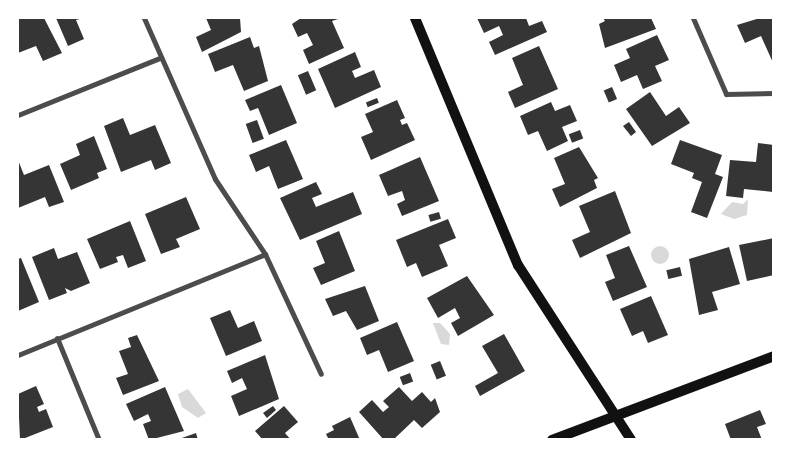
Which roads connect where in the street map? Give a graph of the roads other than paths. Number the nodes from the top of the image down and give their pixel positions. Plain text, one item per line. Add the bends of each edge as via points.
1 (144, 18) edge
2 (415, 18) edge
3 (693, 18) edge
4 (160, 58) junction
5 (774, 92) edge
6 (18, 115) edge
7 (265, 254) junction
8 (57, 338) junction
9 (18, 354) edge
10 (774, 356) edge
11 (321, 374) dead end
12 (616, 413) junction
13 (99, 440) edge
14 (552, 440) edge
15 (632, 440) edge

1 - 4 street
2 - 12 main road via 518,265 551,321
3 - 5 street via 726,94
4 - 6 street
4 - 7 street via 215,179
7 - 8 street
7 - 11 street
8 - 9 street
8 - 13 street
10 - 12 main road
12 - 14 main road
12 - 15 main road

